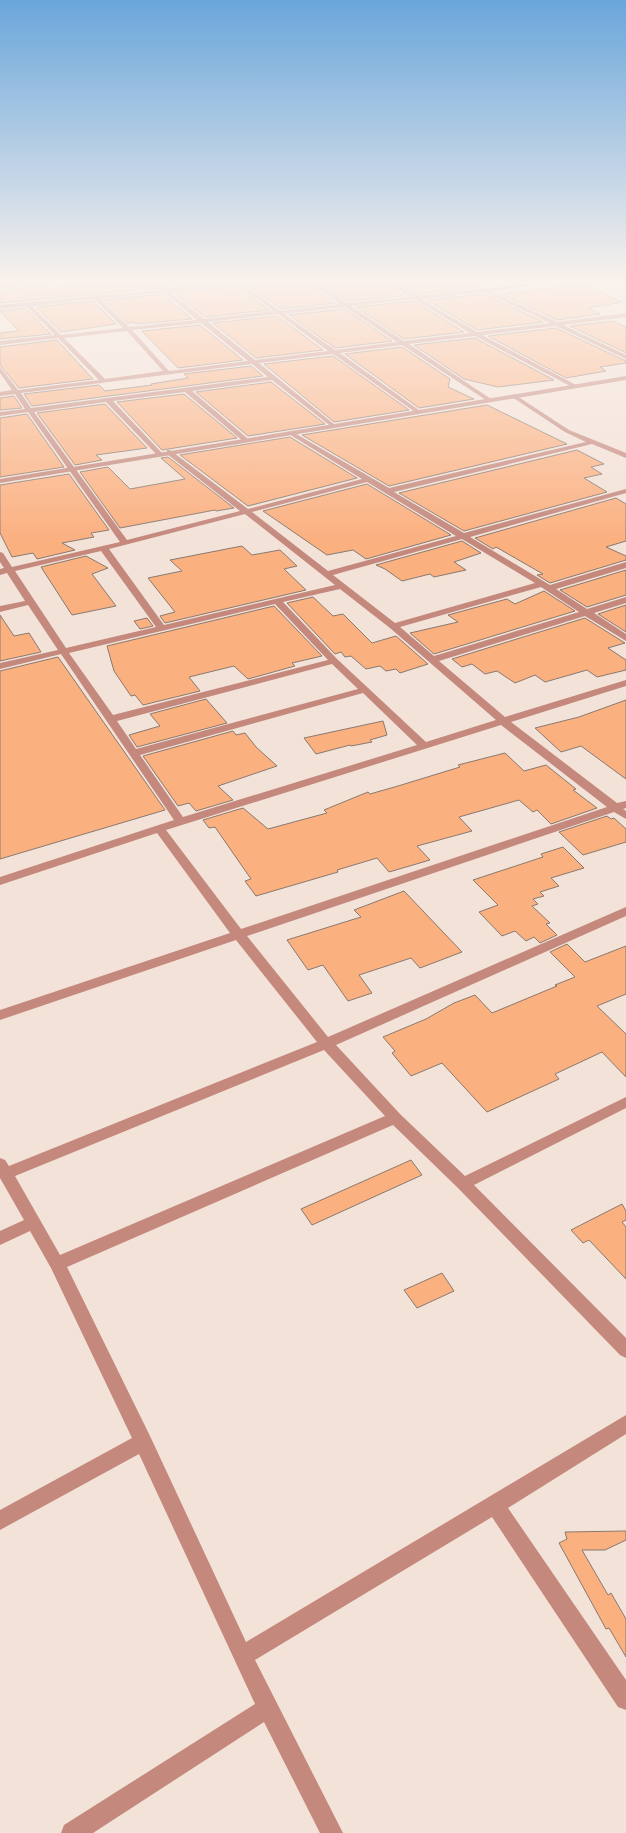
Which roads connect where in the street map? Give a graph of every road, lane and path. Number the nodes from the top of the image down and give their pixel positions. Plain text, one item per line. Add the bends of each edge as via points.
1 (0, 369) edge
2 (92, 370) edge
3 (165, 370) edge
4 (195, 370) edge
5 (263, 370) edge
6 (357, 370) edge
7 (443, 370) edge
8 (543, 370) edge
9 (168, 373) junction
10 (273, 378) junction
11 (624, 379) edge
12 (104, 381) junction
13 (574, 386) junction
14 (187, 390) junction
15 (16, 392) junction
16 (0, 394) edge
17 (514, 396) junction
18 (109, 400) junction
19 (489, 400) junction
20 (30, 410) junction
21 (418, 412) junction
22 (0, 414) edge
23 (333, 426) junction
24 (291, 433) junction
25 (244, 440) junction
26 (593, 442) junction
27 (170, 452) junction
28 (158, 454) junction
29 (626, 456) edge
30 (71, 470) junction
31 (367, 480) junction
32 (0, 481) edge
33 (387, 491) junction
34 (626, 491) edge
35 (247, 512) junction
36 (462, 537) junction
37 (125, 543) junction
38 (104, 549) junction
39 (0, 555) edge
40 (626, 564) edge
41 (5, 571) edge
42 (326, 574) junction
43 (340, 586) junction
44 (545, 586) junction
45 (626, 600) edge
46 (30, 602) junction
47 (278, 602) junction
48 (0, 609) edge
49 (587, 612) junction
50 (393, 626) junction
51 (162, 627) junction
52 (626, 638) edge
53 (64, 651) junction
54 (432, 660) junction
55 (334, 661) junction
56 (0, 666) edge
57 (626, 683) edge
58 (364, 690) junction
59 (111, 719) junction
60 (504, 722) junction
61 (423, 745) junction
62 (135, 754) junction
63 (623, 810) edge
64 (181, 822) junction
65 (159, 828) junction
66 (0, 881) edge
67 (626, 911) edge
68 (238, 934) junction
69 (0, 1015) edge
70 (326, 1044) junction
71 (626, 1102) edge
72 (395, 1118) junction
73 (4, 1169) edge
74 (463, 1184) junction
75 (34, 1222) junction
76 (0, 1238) edge
77 (57, 1264) junction
78 (626, 1350) edge
79 (626, 1424) edge
80 (143, 1442) junction
81 (496, 1506) junction
82 (0, 1520) edge
83 (242, 1656) junction
84 (626, 1699) edge
85 (269, 1707) junction
86 (72, 1833) edge
87 (332, 1833) edge

1 - 15 street
2 - 12 street
3 - 9 street
4 - 9 street
5 - 10 street
6 - 21 street
7 - 19 street
8 - 13 street
9 - 12 street
10 - 14 street
10 - 23 street
11 - 13 street
12 - 15 street
13 - 17 street
14 - 18 street
14 - 25 street
15 - 16 street
15 - 20 street
17 - 19 street
17 - 26 street via 567,430
18 - 20 street
18 - 28 street
19 - 21 street
20 - 22 street
20 - 30 street
21 - 23 street
23 - 24 street
24 - 25 street
24 - 31 street
25 - 27 street
26 - 29 street
26 - 33 street
27 - 28 street
27 - 35 street
28 - 30 street
30 - 32 street
30 - 37 street
31 - 33 street
31 - 35 street
33 - 36 street
34 - 36 street
35 - 37 street
35 - 42 street
36 - 42 street
36 - 44 street
37 - 38 street
38 - 41 street
38 - 51 street
39 - 41 street
40 - 44 street
41 - 46 street
42 - 43 street
43 - 47 street
43 - 50 street
44 - 49 street
44 - 50 street
45 - 49 street
46 - 48 street
46 - 53 street
47 - 51 street
47 - 55 street
49 - 52 street
49 - 54 street
50 - 54 street
51 - 53 street
53 - 56 street
53 - 59 street
54 - 60 street
55 - 58 street
55 - 59 street
57 - 60 street
58 - 61 street
58 - 62 street
59 - 62 street
60 - 61 street
60 - 63 street
61 - 64 street
62 - 64 street
63 - 68 street
64 - 65 street
65 - 66 street
65 - 68 street
67 - 70 street
68 - 69 street
68 - 70 street
70 - 72 street
70 - 73 street
71 - 74 street
72 - 74 street
72 - 77 street
73 - 75 street
74 - 78 street
75 - 76 street
75 - 77 street
77 - 80 street
79 - 81 street
80 - 82 street
80 - 83 street
81 - 83 street
81 - 84 street
83 - 85 street
85 - 86 street
85 - 87 street

